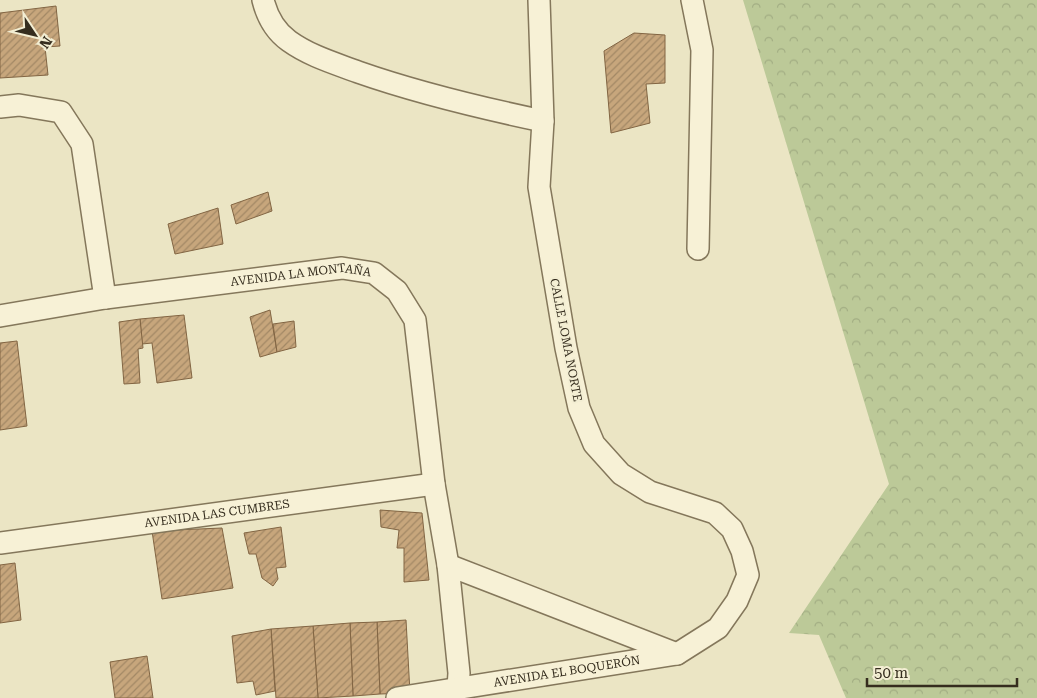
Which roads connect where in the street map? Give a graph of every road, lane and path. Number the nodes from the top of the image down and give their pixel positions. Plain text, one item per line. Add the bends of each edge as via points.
1 (263, 0) edge
2 (539, 0) edge
3 (692, 0) edge
4 (0, 107) edge
5 (543, 122) junction
6 (698, 249) dead end
7 (105, 298) junction
8 (0, 316) edge
9 (434, 484) junction
10 (0, 543) edge
11 (448, 565) junction
12 (677, 654) junction
13 (458, 688) junction
14 (397, 698) edge

1 - 5 street via 267,17 287,40 311,55 392,84
2 - 5 street, CALLE LOMA NORTE
3 - 6 street via 702,50
4 - 7 street via 19,105 61,112 82,144
5 - 12 street, CALLE LOMA NORTE via 539,187 575,391 594,444 621,474 650,492 715,514 732,529 742,551 748,575 737,601 718,628
7 - 8 street, AVENIDA LA MONTAÑA
7 - 9 street, AVENIDA LA MONTAÑA via 342,268 374,273 398,291 415,320
9 - 10 street, AVENIDA LAS CUMBRES
9 - 11 street
11 - 12 street
11 - 13 street
12 - 13 street, AVENIDA EL BOQUERÓN
13 - 14 street, AVENIDA EL BOQUERÓN

